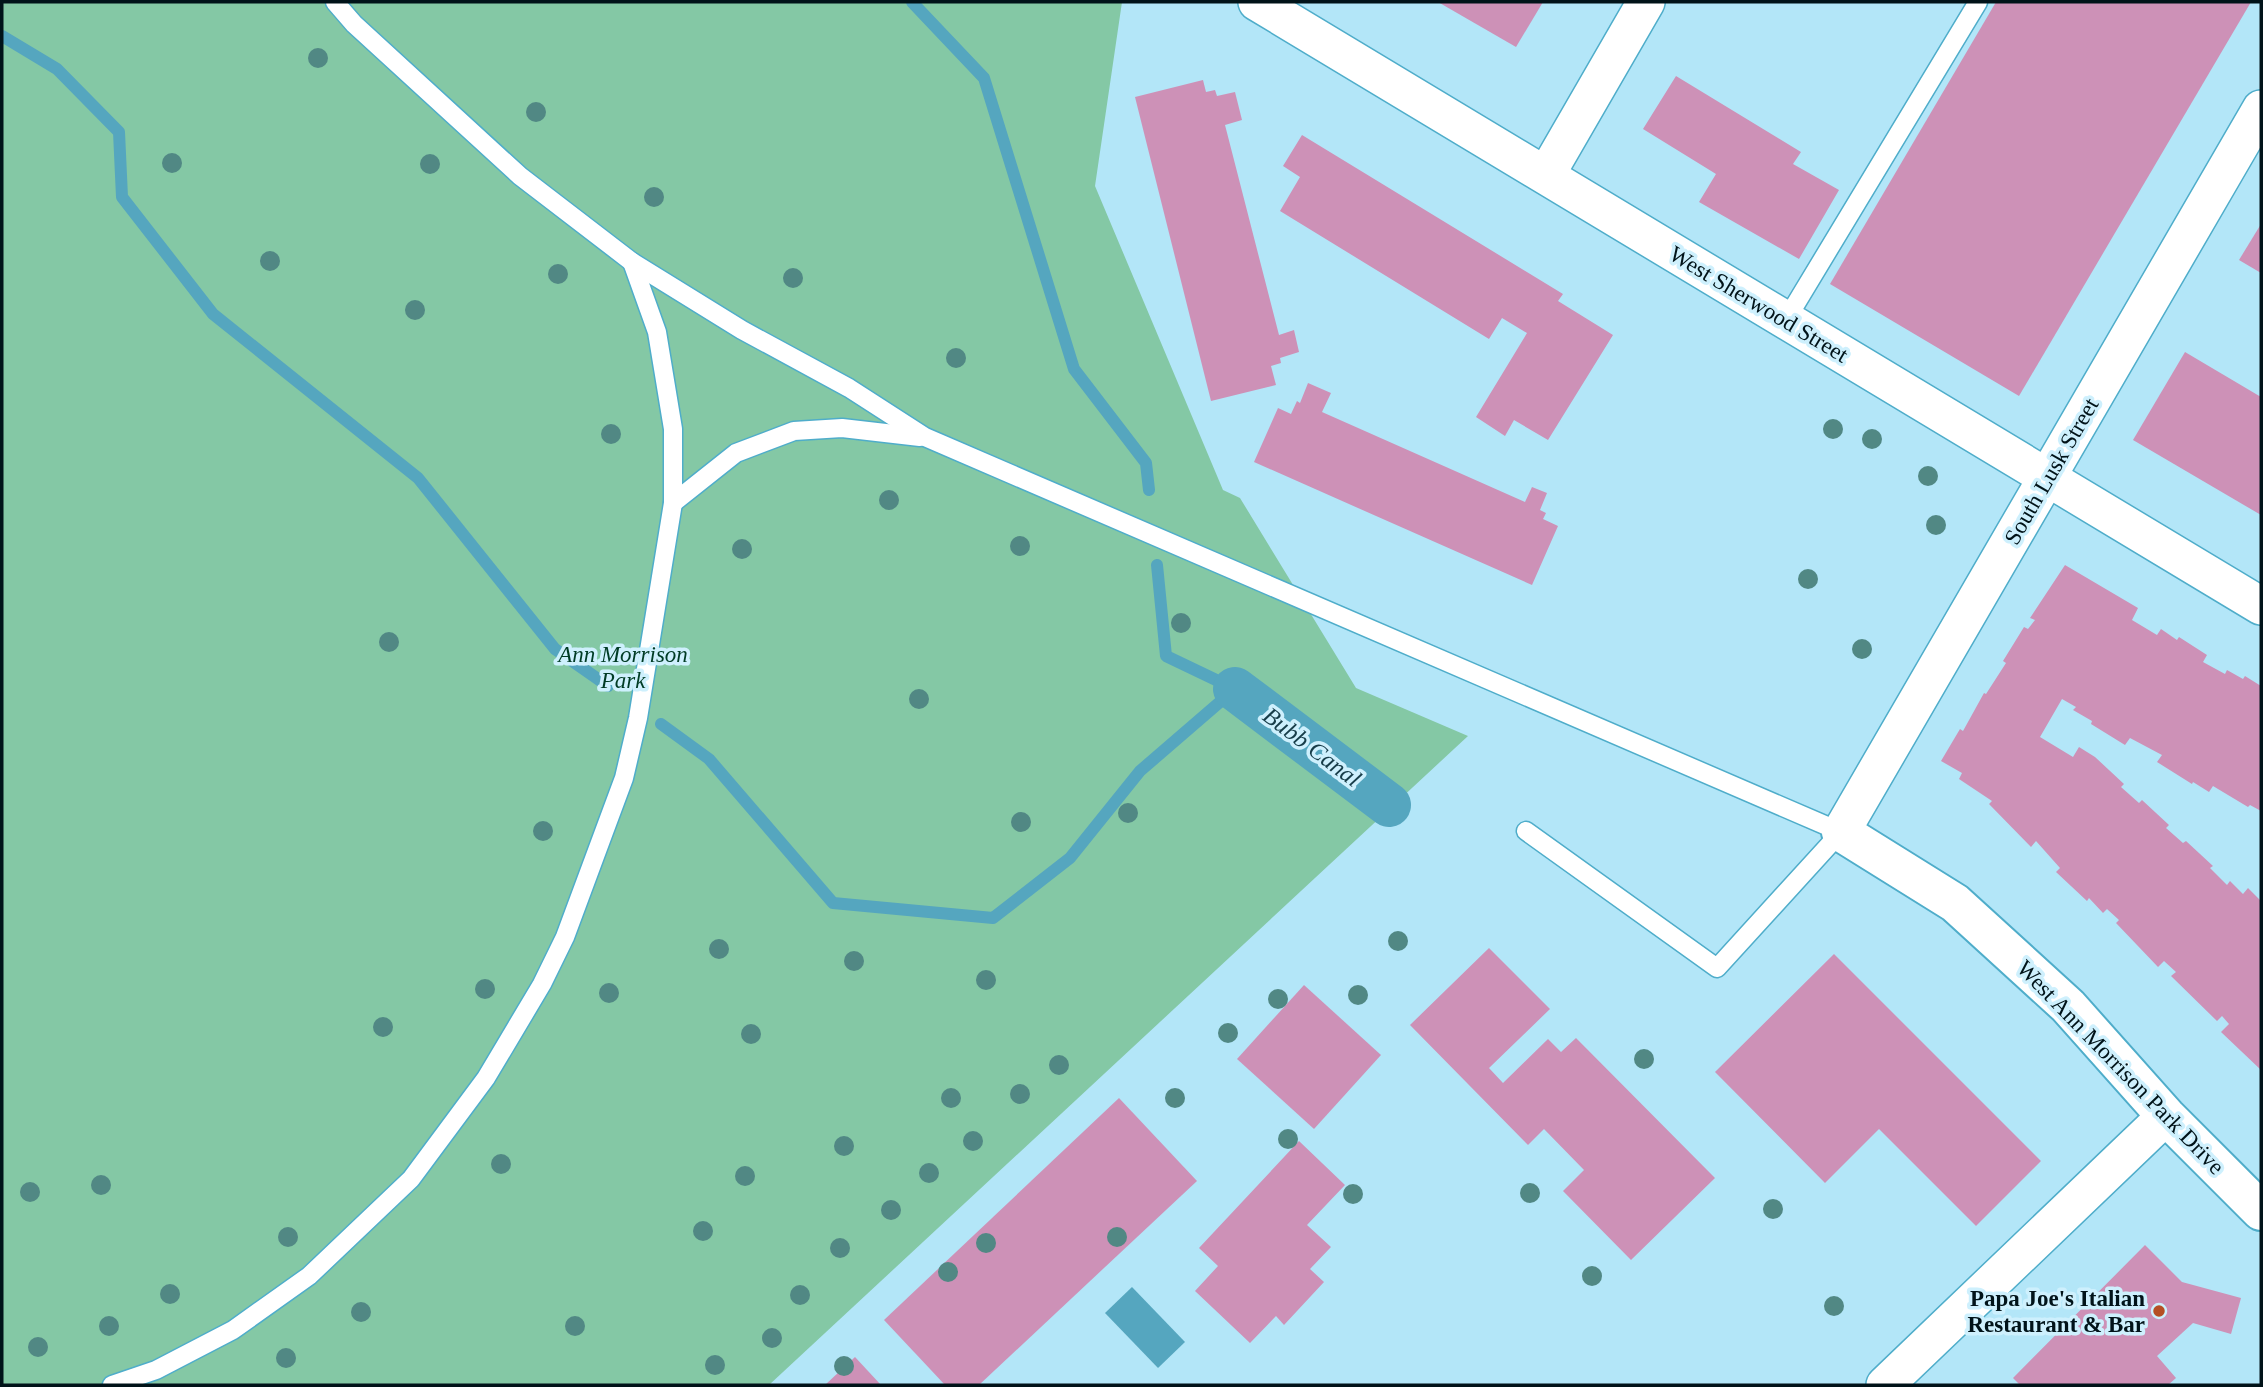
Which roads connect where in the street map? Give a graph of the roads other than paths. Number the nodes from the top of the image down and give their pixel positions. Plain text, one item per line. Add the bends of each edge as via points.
1 (335, 2) edge
2 (1257, 2) edge
3 (1646, 2) edge
4 (1978, 2) edge
5 (2261, 109) edge
6 (1546, 175) junction
7 (632, 262) junction
8 (1786, 320) junction
9 (925, 437) junction
10 (2048, 477) junction
11 (673, 503) junction
12 (2261, 606) edge
13 (1526, 831) dead end
14 (1841, 832) junction
15 (2166, 1116) junction
16 (2255, 1194) edge
17 (112, 1385) edge
18 (1885, 1385) edge

1 - 7 lane via 520,176
2 - 6 street, West Sherwood Street
3 - 6 street
4 - 8 lane
5 - 10 street, South Lusk Street
6 - 8 street, West Sherwood Street
7 - 9 lane
7 - 11 lane via 657,332 673,429
8 - 10 street, West Sherwood Street
9 - 11 lane via 842,428 794,431 736,453
9 - 14 lane
10 - 12 street, West Sherwood Street
10 - 14 street, South Lusk Street
11 - 17 lane via 624,778 565,937 486,1078 411,1179 309,1276 233,1330 156,1370
13 - 14 lane via 1717,968
14 - 15 street, West Ann Morrison Park Drive via 1955,903 2068,1006
15 - 16 street, West Ann Morrison Park Drive
15 - 18 street

